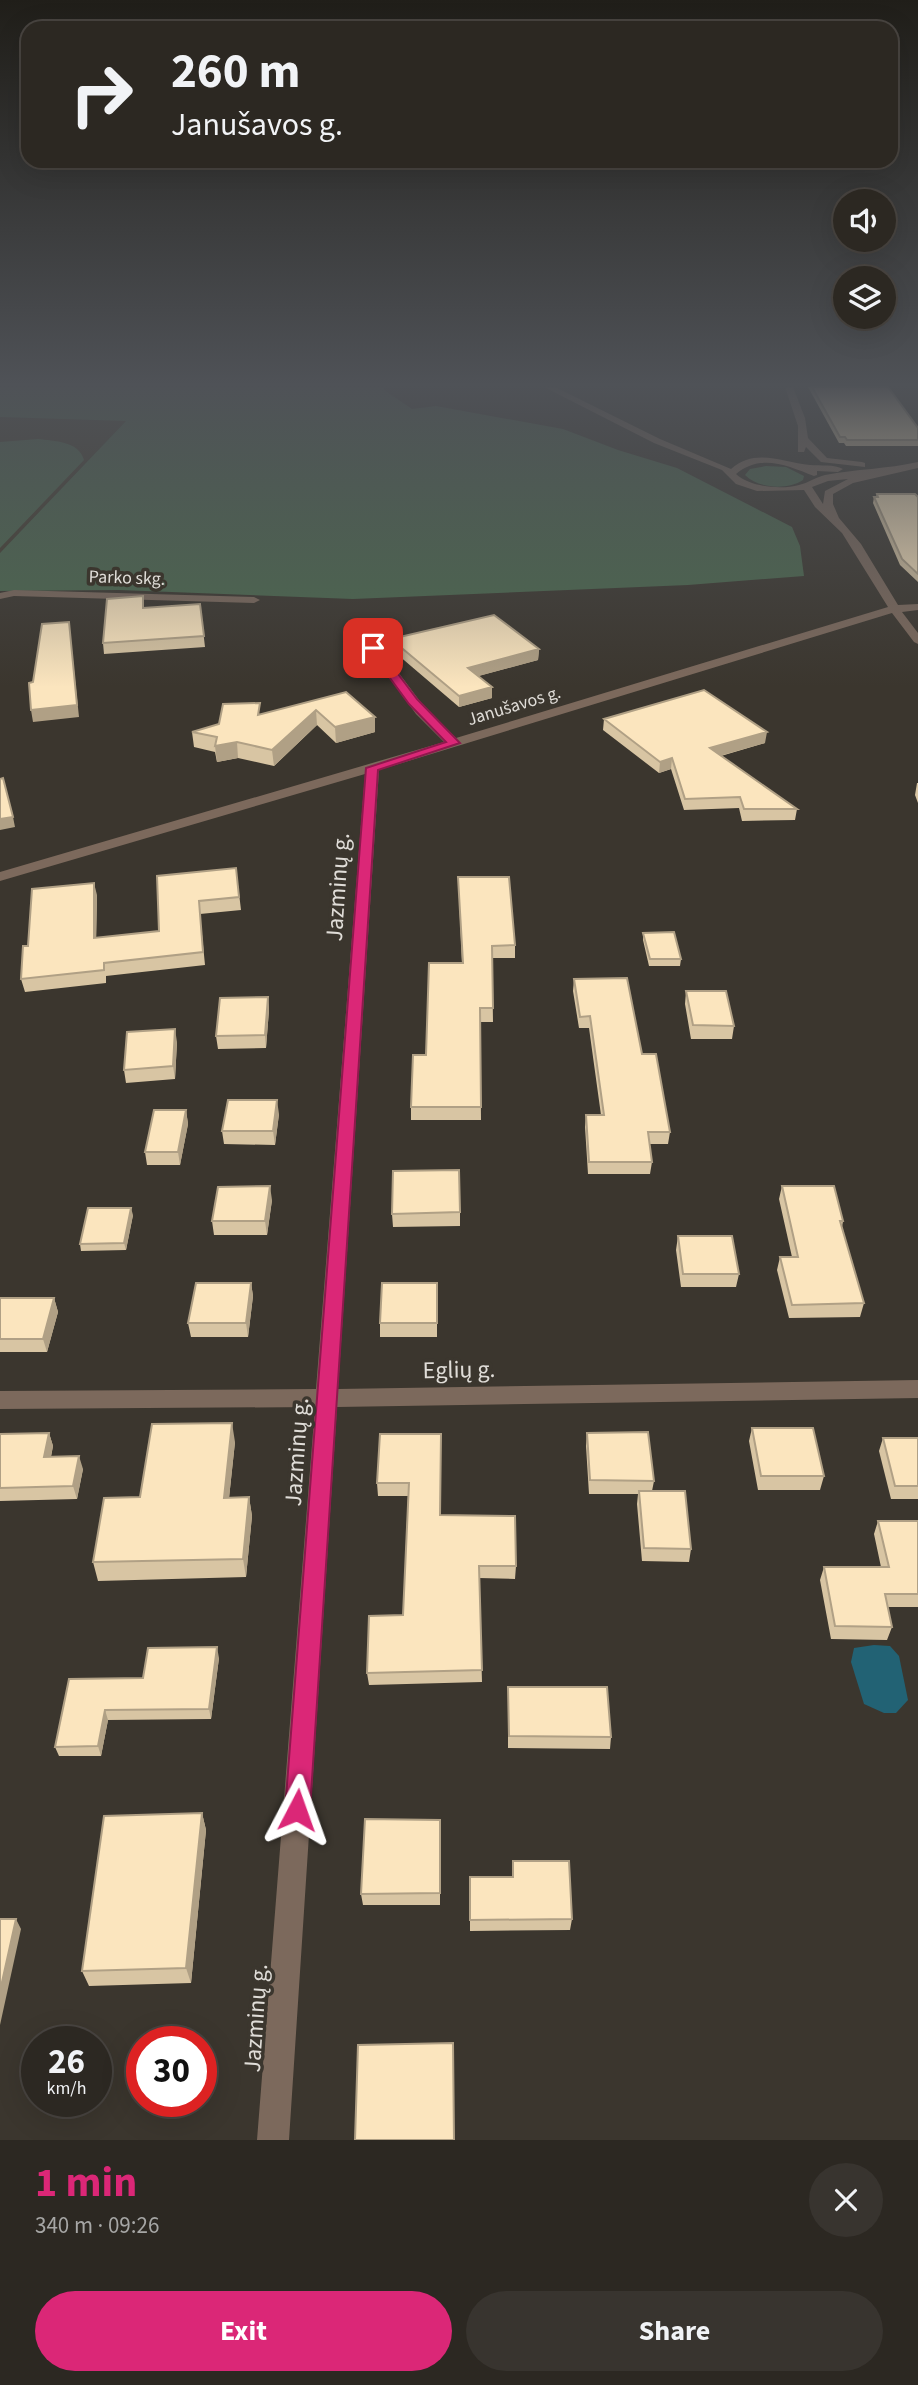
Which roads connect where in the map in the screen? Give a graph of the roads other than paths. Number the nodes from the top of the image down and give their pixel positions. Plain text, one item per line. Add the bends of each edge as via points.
1 (756, 487) edge
2 (801, 487) edge
3 (810, 487) edge
4 (839, 487) edge
5 (767, 490) junction
6 (837, 520) junction
7 (0, 596) edge
8 (254, 600) dead end
9 (918, 607) edge
10 (894, 609) junction
11 (918, 640) edge
12 (373, 648) dead end
13 (454, 743) junction
14 (372, 768) junction
15 (0, 877) edge
16 (918, 1389) edge
17 (328, 1398) junction
18 (0, 1400) edge
19 (273, 2140) edge

1 - 5 street
2 - 5 street
3 - 6 street via 812,497
4 - 6 street via 828,493
5 - 6 street
6 - 10 street
7 - 8 street, Parko skg.
9 - 10 street, Janušavos g.
10 - 11 street
10 - 13 street, Janušavos g.
12 - 13 street via 413,702
13 - 14 street, Janušavos g.
14 - 15 street, Janušavos g.
14 - 17 street, Jazminų g.
16 - 17 street, Eglių g.
17 - 18 street, Eglių g.
17 - 19 street, Jazminų g.

